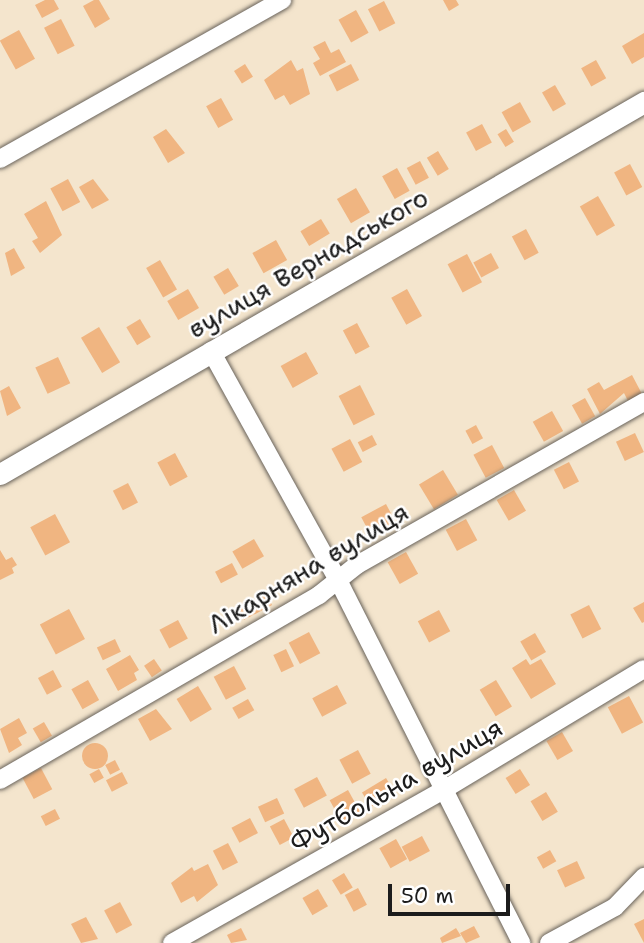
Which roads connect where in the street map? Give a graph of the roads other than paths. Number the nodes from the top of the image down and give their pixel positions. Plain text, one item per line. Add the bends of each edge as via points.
1 (282, 0) edge
2 (644, 102) edge
3 (0, 159) edge
4 (211, 351) junction
5 (644, 402) edge
6 (0, 474) edge
7 (338, 580) junction
8 (644, 669) edge
9 (0, 780) edge
10 (445, 789) junction
11 (644, 877) edge
12 (172, 943) edge
13 (521, 943) edge
14 (549, 943) edge

1 - 3 street
2 - 4 street, вулиця Вернадського
4 - 6 street, вулиця Вернадського
4 - 7 street
5 - 7 street, Лікарняна вулиця
7 - 9 street, Лікарняна вулиця
7 - 10 street
8 - 10 street, Футбольна вулиця
10 - 12 street, Футбольна вулиця
10 - 13 street
11 - 14 street via 615,907

